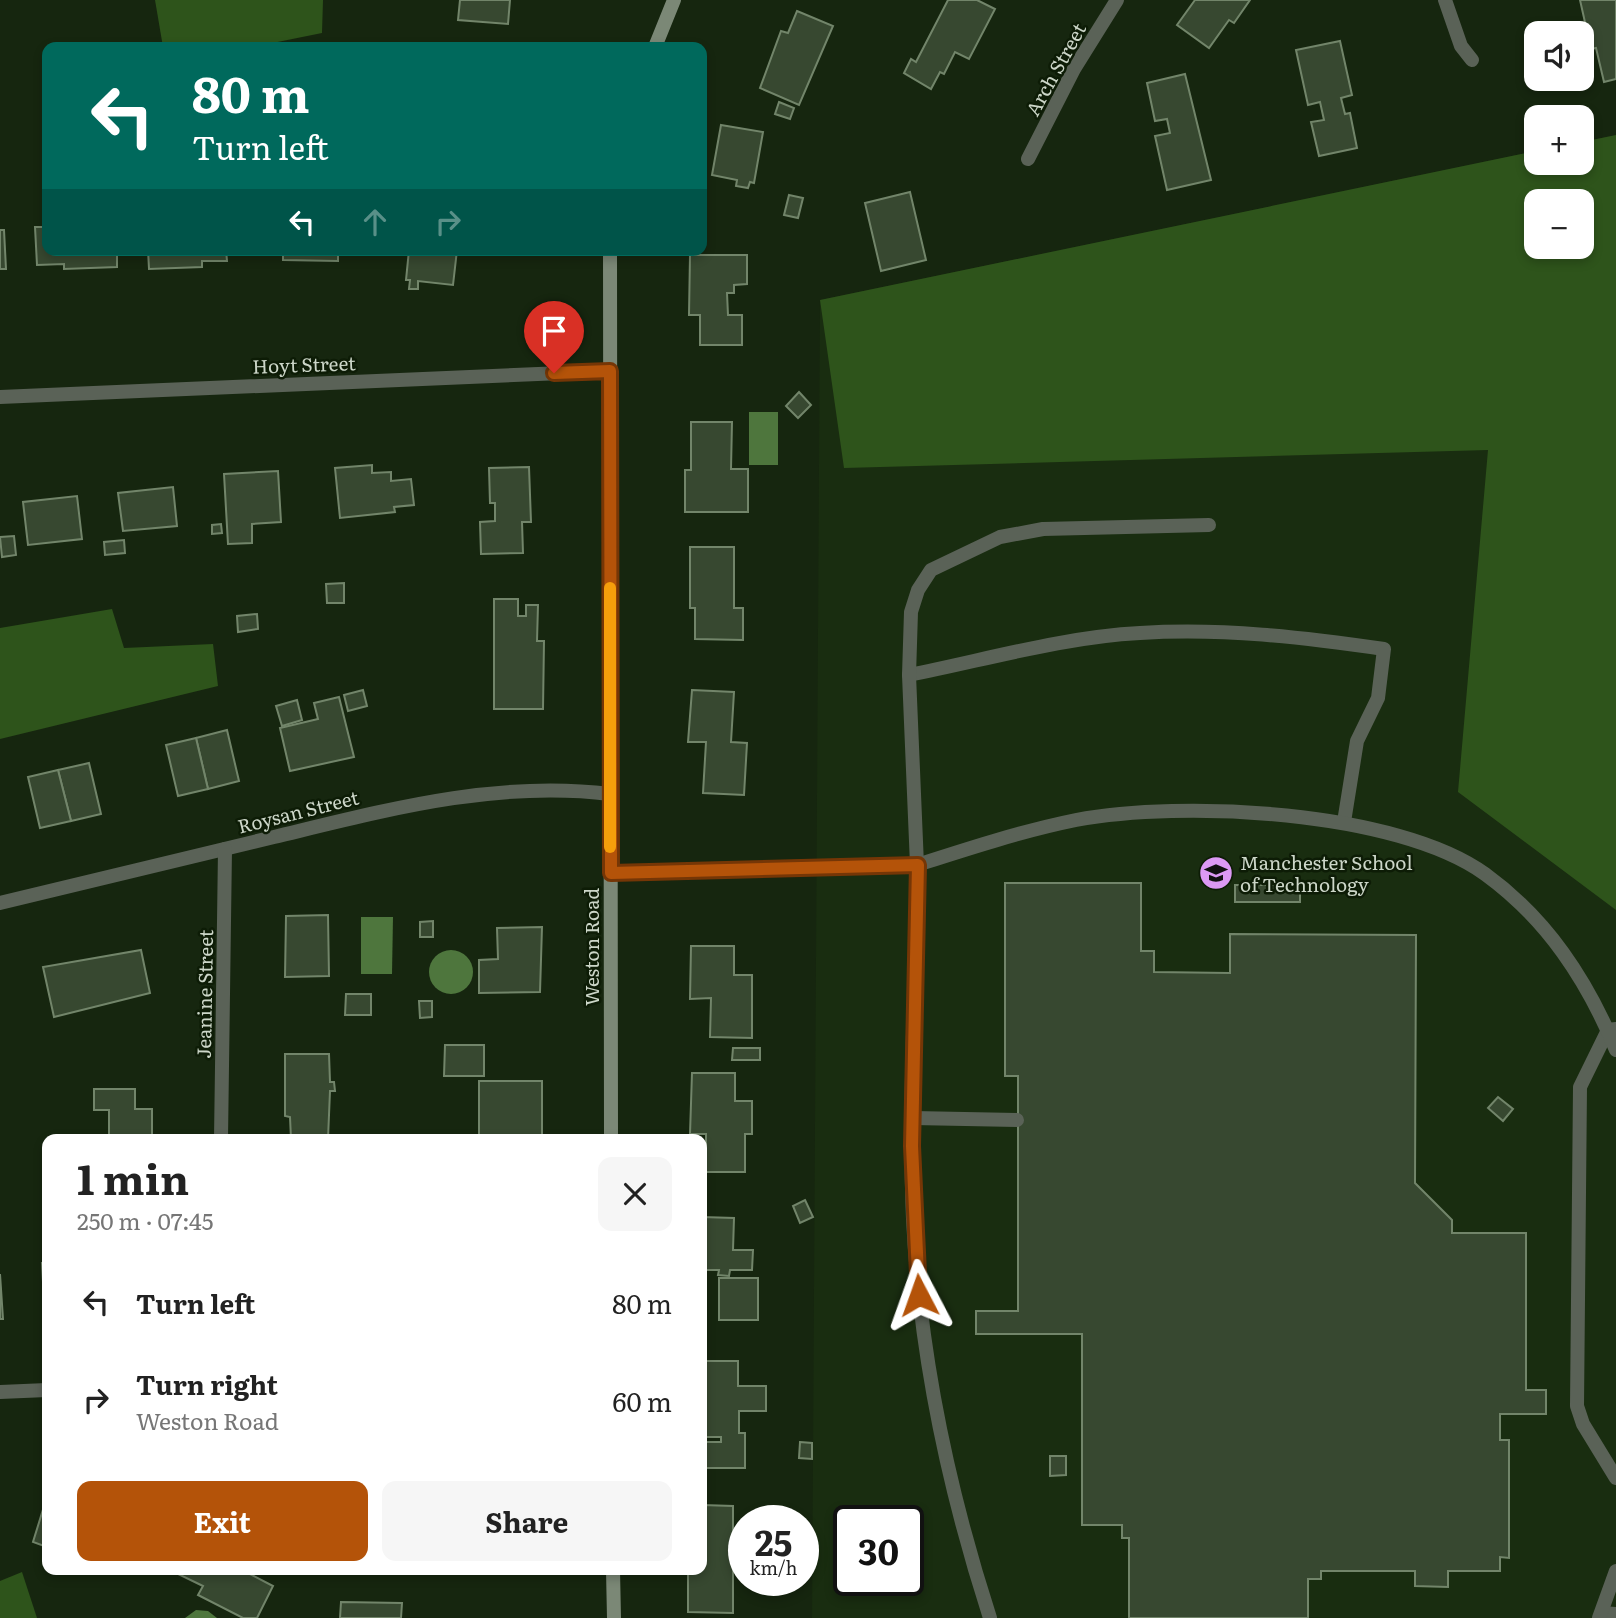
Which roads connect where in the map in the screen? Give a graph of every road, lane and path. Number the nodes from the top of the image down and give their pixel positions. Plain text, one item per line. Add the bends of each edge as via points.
1 (674, 0) edge
2 (1117, 0) edge
3 (1445, 0) edge
4 (657, 42) edge
5 (1472, 60) dead end
6 (1028, 159) dead end
7 (610, 256) edge
8 (610, 371) junction
9 (0, 397) edge
10 (1209, 525) dead end
11 (909, 675) junction
12 (610, 794) junction
13 (1344, 822) junction
14 (225, 849) junction
15 (918, 865) junction
16 (611, 873) junction
17 (0, 903) edge
18 (1612, 1029) edge
19 (1616, 1050) edge
20 (913, 1118) junction
21 (1017, 1120) dead end
22 (221, 1134) edge
23 (611, 1134) edge
24 (42, 1390) edge
25 (0, 1392) edge
26 (1616, 1479) edge
27 (1616, 1572) edge
28 (612, 1575) edge
29 (1606, 1615) edge
30 (614, 1618) edge
31 (990, 1618) edge

1 - 4 street
2 - 6 street, Arch Street via 1074,69
3 - 5 street via 1461,46
7 - 8 street, Weston Road
8 - 9 street, Hoyt Street
8 - 12 street, Weston Road
10 - 11 street via 1043,529 1000,537 950,558 931,570 918,590 911,612
11 - 13 street via 1080,640 1138,633 1275,633 1384,649 1378,698 1357,741
11 - 15 street
12 - 14 street, Roysan Street via 548,789 451,797
12 - 16 street, Weston Road
13 - 15 street via 1196,812 1132,813 1016,834
13 - 18 street via 1450,853 1484,873 1558,942
14 - 17 street, Roysan Street
14 - 22 street, Jeanine Street
15 - 16 street
15 - 20 street
16 - 23 street, Weston Road
18 - 19 street
18 - 26 street via 1580,1087 1577,1406
20 - 21 street
20 - 31 street via 913,1219 932,1387 947,1472
24 - 25 street
27 - 29 street
28 - 30 street

